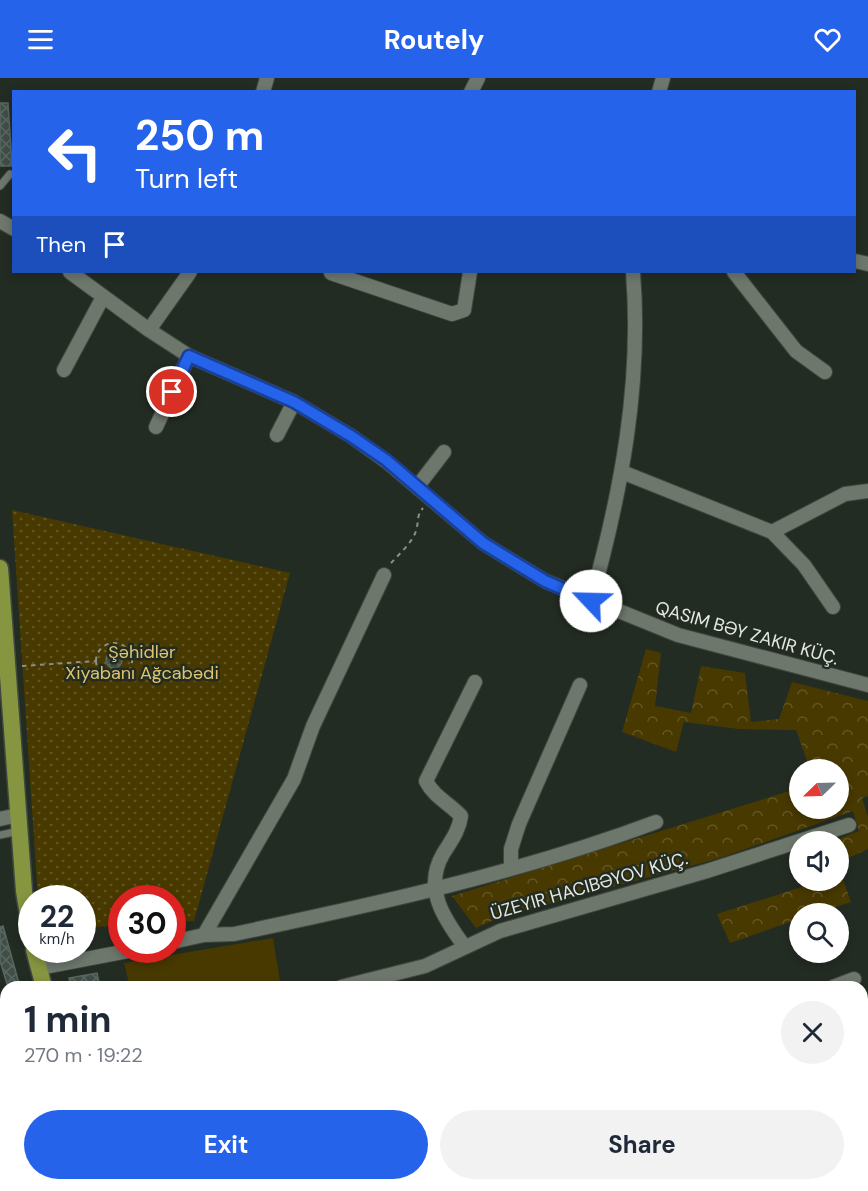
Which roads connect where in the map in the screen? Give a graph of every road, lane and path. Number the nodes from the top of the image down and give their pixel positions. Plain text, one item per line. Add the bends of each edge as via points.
1 (10, 174) dead end
2 (0, 186) edge
3 (71, 273) edge
4 (189, 273) edge
5 (331, 273) dead end
6 (470, 273) edge
7 (633, 273) edge
8 (735, 273) edge
9 (103, 297) junction
10 (149, 330) junction
11 (189, 356) junction
12 (64, 370) dead end
13 (825, 372) dead end
14 (294, 402) junction
15 (156, 428) dead end
16 (277, 435) dead end
17 (444, 452) dead end
18 (622, 472) junction
19 (417, 487) junction
20 (868, 491) edge
21 (430, 498) junction
22 (772, 532) junction
23 (0, 568) edge
24 (384, 575) joint
25 (591, 601) junction
26 (833, 607) dead end
27 (96, 661) junction
28 (4, 667) edge
29 (475, 682) dead end
30 (580, 685) dead end
31 (868, 685) edge
32 (0, 819) edge
33 (656, 822) dead end
34 (19, 823) junction
35 (849, 825) dead end
36 (0, 835) edge
37 (511, 868) junction
38 (24, 885) edge
39 (434, 889) junction
40 (204, 936) junction
41 (186, 939) edge
42 (465, 947) junction
43 (108, 955) edge
44 (38, 963) edge
45 (39, 968) junction
46 (854, 979) dead end
47 (42, 981) edge
48 (366, 981) edge
49 (849, 981) edge

1 - 2 lane
3 - 9 street
4 - 10 street
5 - 6 street via 452,314 464,310
7 - 18 street via 636,354
8 - 13 street via 796,351
9 - 10 street
9 - 12 street
10 - 11 street
11 - 14 street
11 - 15 street
14 - 16 street
14 - 19 street via 351,436
17 - 19 street
18 - 22 street
18 - 25 street
19 - 21 street
20 - 22 street via 845,494
21 - 24 path via 418,513 413,537
21 - 25 street via 483,543 545,581
22 - 26 street via 804,566
23 - 28 main road
24 - 40 street via 313,726 294,779
25 - 31 street via 678,635
27 - 27 path via 99,672 114,679 124,676 133,663 128,648 113,642 99,651
27 - 28 path
28 - 34 main road
29 - 39 street via 426,781 432,793 461,816 460,827 434,875
30 - 37 street via 519,824 511,849
32 - 34 street
33 - 37 street via 583,849
34 - 36 lane
34 - 38 main road
35 - 42 street via 500,931
37 - 39 street
39 - 40 street via 234,934
39 - 42 street via 447,924
40 - 41 street
42 - 48 street via 425,966
43 - 45 street
44 - 45 main road
45 - 47 main road
46 - 49 street

